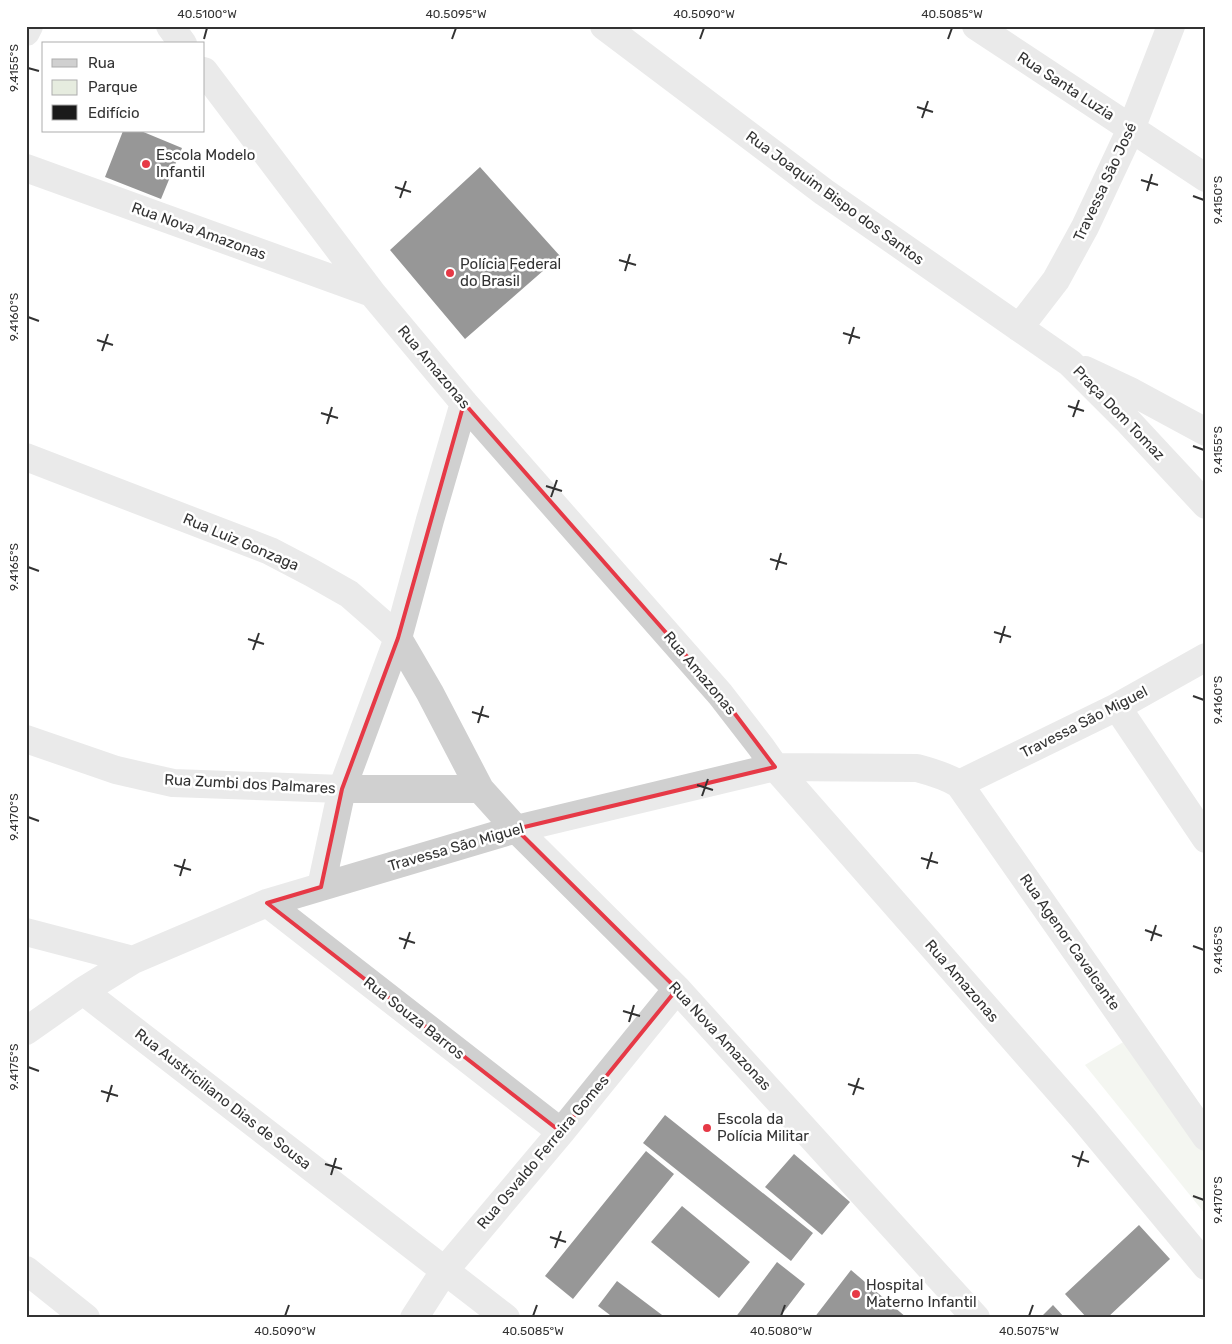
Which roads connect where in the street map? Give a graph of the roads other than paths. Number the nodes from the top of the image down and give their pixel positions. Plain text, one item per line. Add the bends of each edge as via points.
1 (29, 26) edge
2 (170, 26) edge
3 (604, 26) edge
4 (976, 26) edge
5 (1171, 26) edge
6 (26, 32) edge
7 (182, 42) edge
8 (205, 72) edge
9 (1131, 129) junction
10 (26, 168) edge
11 (1206, 178) edge
12 (372, 294) junction
13 (1019, 328) junction
14 (1070, 363) junction
15 (464, 403) junction
16 (1206, 432) edge
17 (26, 457) edge
18 (1206, 505) edge
19 (398, 638) junction
20 (1206, 657) edge
21 (1117, 708) junction
22 (26, 739) edge
23 (775, 766) junction
24 (960, 784) junction
25 (342, 789) junction
26 (480, 789) junction
27 (516, 829) junction
28 (1206, 839) edge
29 (321, 888) junction
30 (267, 904) junction
31 (26, 932) edge
32 (133, 960) junction
33 (677, 989) junction
34 (82, 991) junction
35 (26, 1031) edge
36 (561, 1132) junction
37 (1206, 1138) edge
38 (1206, 1266) edge
39 (26, 1270) edge
40 (445, 1270) junction
41 (86, 1318) edge
42 (414, 1318) edge
43 (506, 1318) edge
44 (976, 1318) edge

1 - 6 street
2 - 7 street
3 - 13 street, Rua Joaquim Bispo dos Santos via 824,192
4 - 9 street, Rua Santa Luzia
5 - 9 street, Travessa São José
8 - 12 street, Rua Amazonas
9 - 11 street, Rua Santa Luzia
9 - 13 street, Travessa São José via 1073,250 1056,280
10 - 12 street, Rua Nova Amazonas
12 - 15 street, Rua Amazonas
13 - 14 street, Rua Joaquim Bispo dos Santos
14 - 16 street, Praça Dom Tomaz
14 - 18 street, Praça Dom Tomaz
15 - 19 street
15 - 23 street, Rua Amazonas via 720,694
17 - 19 street, Rua Luiz Gonzaga via 270,551 349,594
19 - 25 street
19 - 26 street, Rua Luiz Gonzaga
20 - 21 street, Travessa São Miguel
21 - 24 street, Travessa São Miguel
21 - 28 street
22 - 25 street, Rua Zumbi dos Palmares via 116,770 173,783
23 - 24 street, Travessa São Miguel via 917,768
23 - 27 street, Travessa São Miguel
23 - 38 street, Rua Amazonas via 1082,1117
24 - 37 street, Rua Agenor Cavalcante
25 - 26 street, Rua Zumbi dos Palmares
25 - 29 street
26 - 27 street, Rua Luiz Gonzaga
27 - 29 street, Travessa São Miguel
27 - 33 street, Rua Nova Amazonas
29 - 30 street, Travessa São Miguel
30 - 32 street, Travessa São Miguel
30 - 36 street, Rua Souza Barros
31 - 32 street
32 - 34 street, Travessa São Miguel
33 - 36 street, Rua Osvaldo Ferreira Gomes
33 - 44 street, Rua Nova Amazonas
34 - 35 street, Travessa São Miguel
34 - 40 street, Rua Austriciliano Dias de Sousa
36 - 40 street, Rua Osvaldo Ferreira Gomes
39 - 41 street
40 - 42 street, Rua Osvaldo Ferreira Gomes
40 - 43 street, Rua Austriciliano Dias de Sousa

